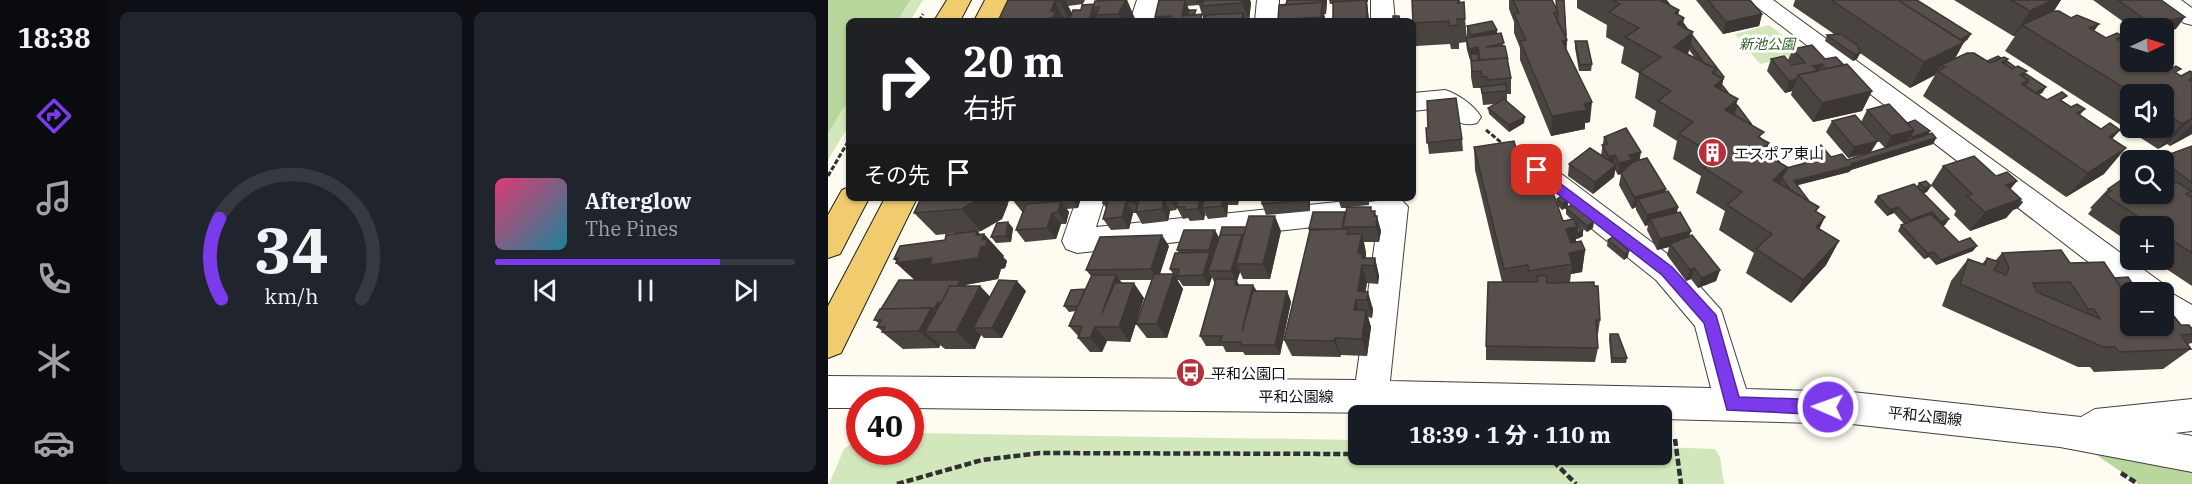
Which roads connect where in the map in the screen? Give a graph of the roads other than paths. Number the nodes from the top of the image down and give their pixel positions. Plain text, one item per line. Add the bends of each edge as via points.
1 (959, 0) edge
2 (997, 0) edge
3 (1148, 0) edge
4 (1269, 0) edge
5 (1382, 0) edge
6 (1759, 0) edge
7 (2166, 0) edge
8 (949, 18) edge
9 (988, 18) edge
10 (1143, 18) edge
11 (1267, 18) edge
12 (1383, 18) edge
13 (2192, 18) edge
14 (1416, 102) edge
15 (1468, 117) road end
16 (1537, 170) edge
17 (851, 201) edge
18 (899, 201) edge
19 (1090, 201) edge
20 (1394, 203) edge
21 (1248, 210) edge
22 (828, 245) edge
23 (2138, 282) edge
24 (2174, 310) edge
25 (2192, 323) edge
26 (828, 342) edge
27 (828, 392) edge
28 (1371, 396) junction
29 (1733, 405) junction
30 (2192, 415) edge
31 (2060, 430) junction
32 (2192, 454) edge

1 - 8 main road
2 - 9 main road
3 - 10 street
4 - 11 street
5 - 12 street
6 - 23 street
7 - 13 street
14 - 15 street via 1445,99
16 - 29 street via 1667,271 1710,320
17 - 22 main road
18 - 26 main road
19 - 21 street via 1077,241
20 - 21 street
20 - 28 street
24 - 25 street
27 - 28 street, 平和公園線
28 - 29 street, 平和公園線
29 - 31 street, 平和公園線 via 1852,408
30 - 31 street
31 - 32 street, 平和公園線

